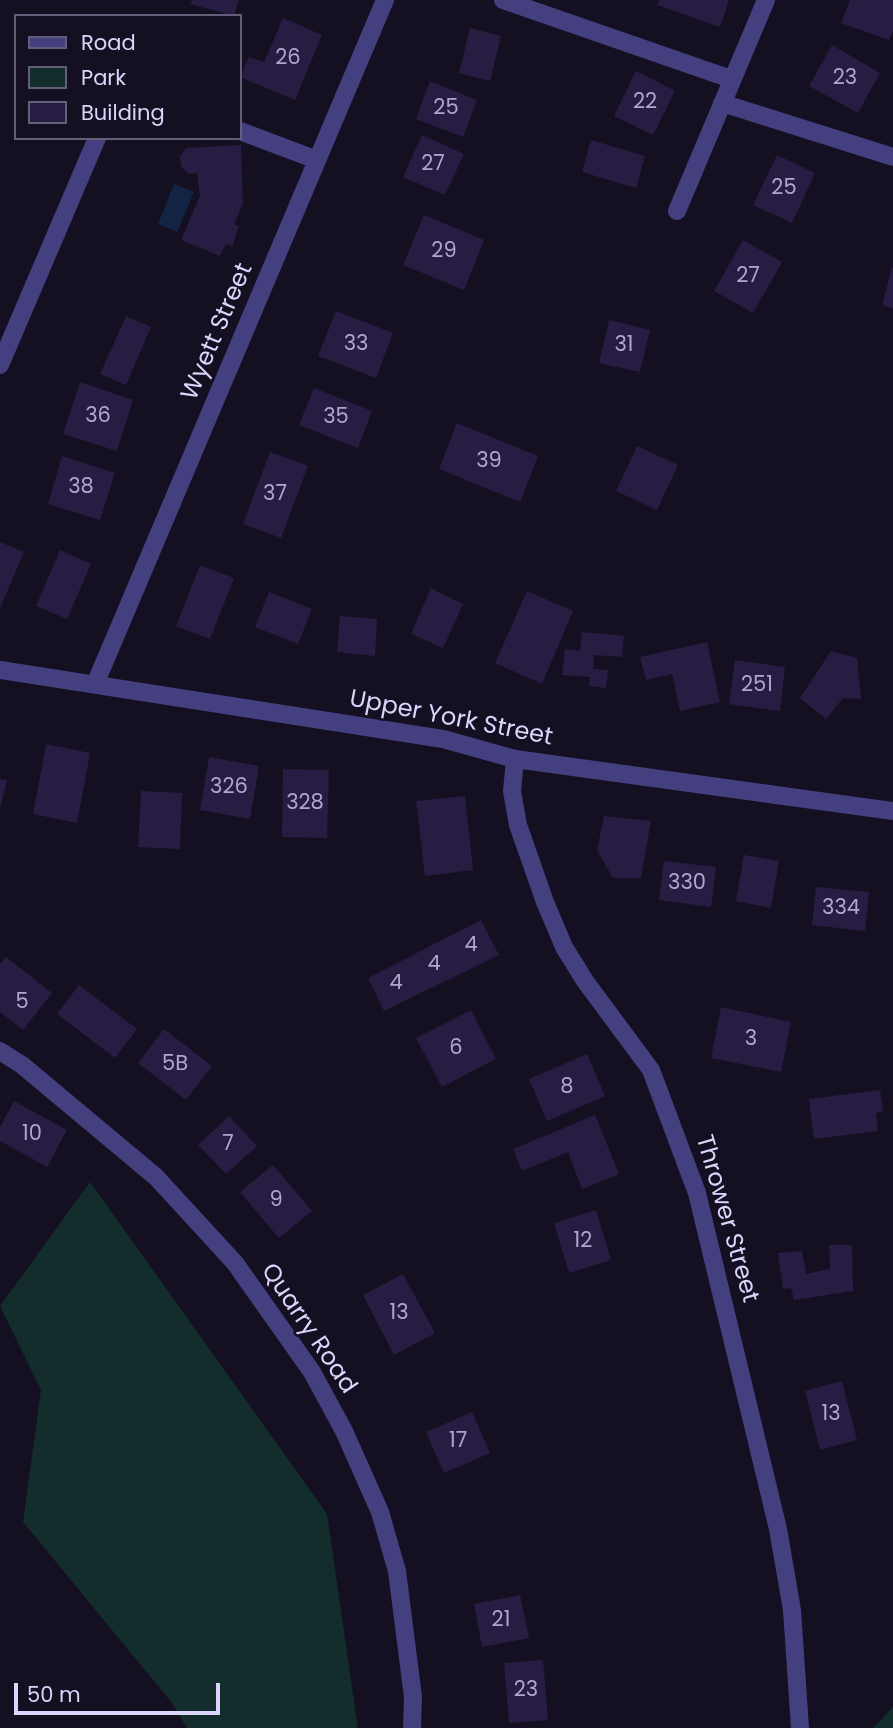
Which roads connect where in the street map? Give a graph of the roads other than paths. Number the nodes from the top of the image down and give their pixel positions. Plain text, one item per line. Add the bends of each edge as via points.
1 (385, 0) edge
2 (503, 0) edge
3 (766, 0) edge
4 (731, 79) junction
5 (722, 103) junction
6 (242, 132) edge
7 (96, 140) edge
8 (893, 157) edge
9 (317, 160) junction
10 (677, 211) dead end
11 (0, 365) edge
12 (0, 670) edge
13 (96, 682) junction
14 (515, 759) junction
15 (893, 811) edge
16 (0, 1051) edge
17 (412, 1728) edge
18 (800, 1728) edge

1 - 9 street, Wyett Street
2 - 4 street
3 - 4 street
4 - 5 street
5 - 8 street
5 - 10 street
6 - 9 street
7 - 11 street
9 - 13 street, Wyett Street
12 - 13 street, Upper York Street
13 - 14 street, Upper York Street via 443,739
14 - 15 street, Upper York Street
14 - 18 street, Thrower Street via 512,791 518,825 545,902 585,981 650,1070 697,1193 778,1529 792,1610
16 - 17 street, Quarry Road via 156,1177 235,1264 312,1372 380,1512 397,1571 413,1697

